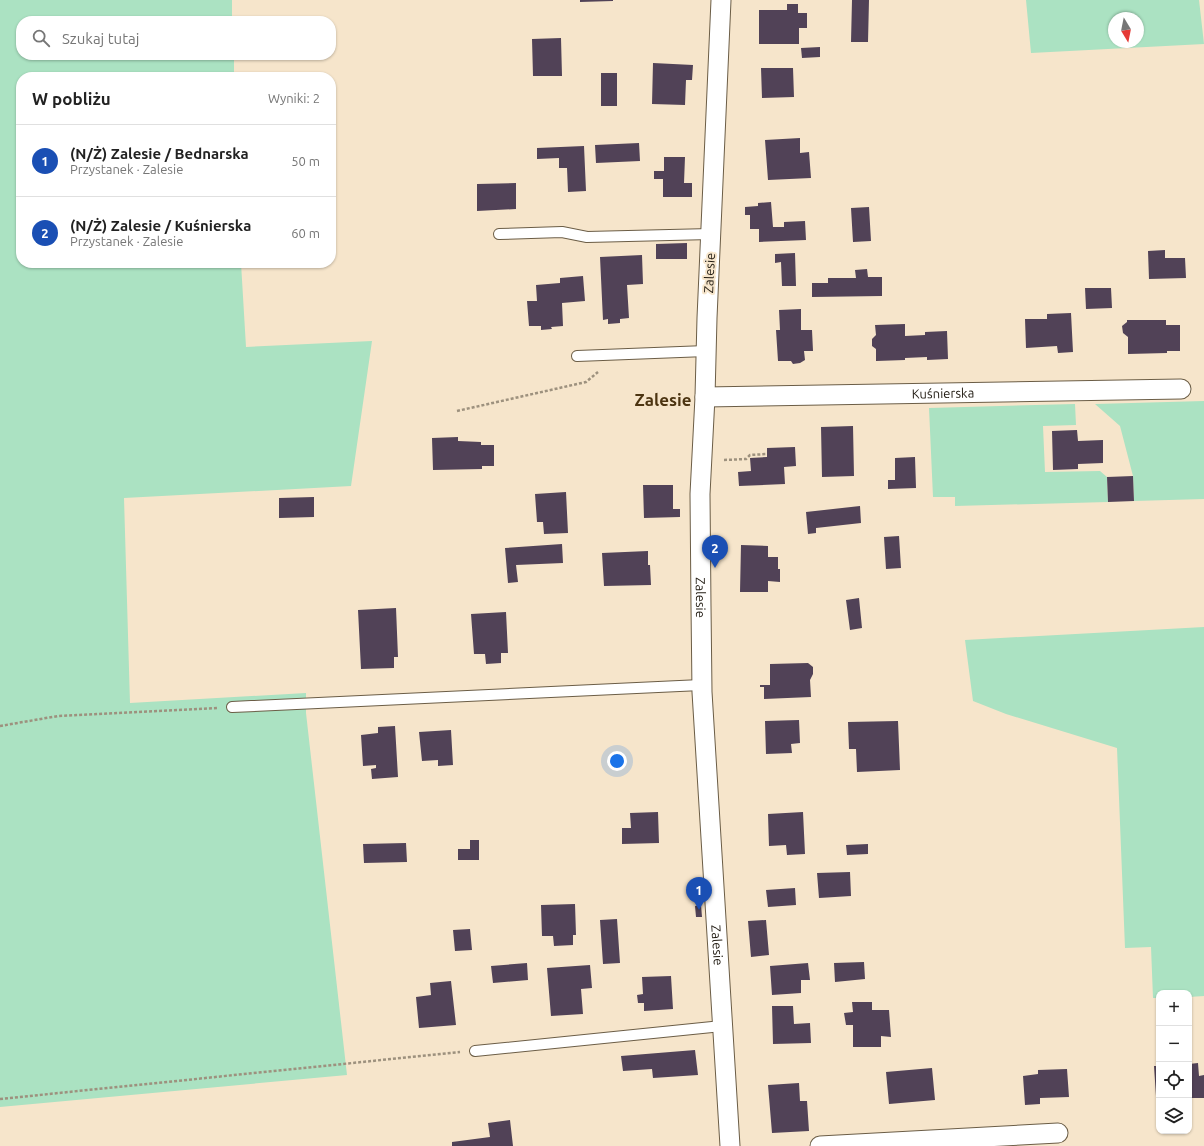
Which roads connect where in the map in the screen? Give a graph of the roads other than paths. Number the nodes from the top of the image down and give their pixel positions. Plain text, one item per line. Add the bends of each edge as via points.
1 (721, 0) edge
2 (499, 234) dead end
3 (711, 234) junction
4 (706, 351) junction
5 (577, 356) dead end
6 (1181, 389) dead end
7 (705, 397) junction
8 (701, 685) junction
9 (232, 707) road end
10 (722, 1026) junction
11 (475, 1051) road end
12 (1058, 1133) dead end
13 (730, 1146) edge
14 (820, 1146) edge

1 - 3 street, Zalesie
2 - 3 lane via 562,232 587,237
3 - 4 street, Zalesie
4 - 5 lane
4 - 7 street, Zalesie
6 - 7 street, Kuśnierska
7 - 8 street, Zalesie via 700,494
8 - 9 lane
8 - 10 street, Zalesie
10 - 11 lane
10 - 13 street, Zalesie
12 - 14 street

